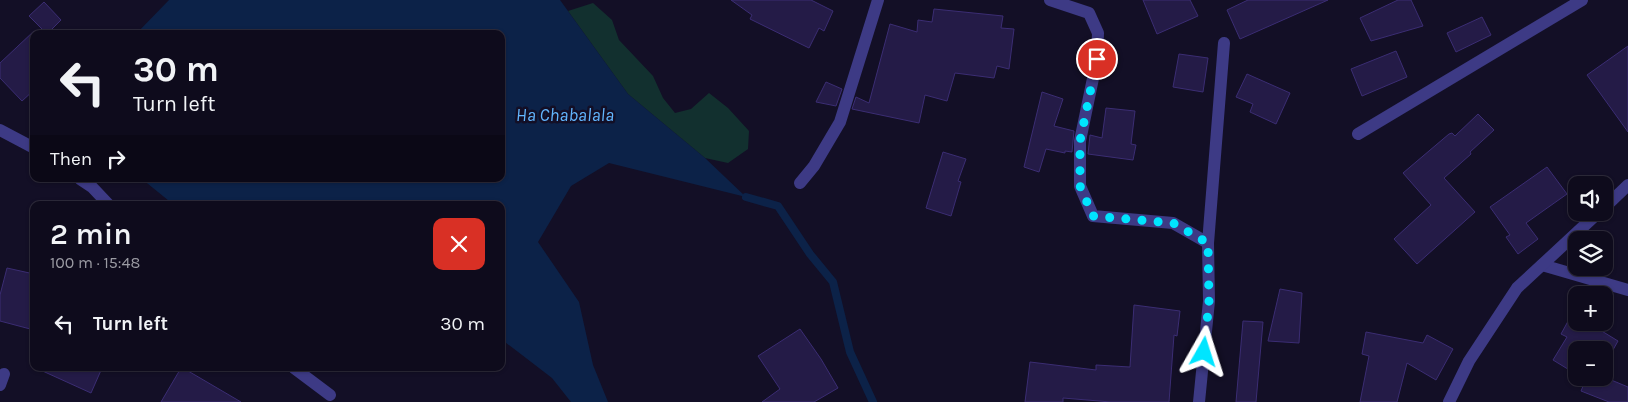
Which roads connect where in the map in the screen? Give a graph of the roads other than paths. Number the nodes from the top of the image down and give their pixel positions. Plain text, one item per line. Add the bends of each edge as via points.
1 (878, 0) edge
2 (1050, 0) edge
3 (1582, 0) edge
4 (1224, 42) dead end
5 (0, 130) edge
6 (1358, 134) dead end
7 (30, 146) edge
8 (84, 182) edge
9 (800, 183) dead end
10 (1628, 186) edge
11 (1613, 200) edge
12 (105, 201) edge
13 (1589, 221) edge
14 (1208, 243) junction
15 (1542, 265) junction
16 (1628, 290) edge
17 (298, 371) edge
18 (330, 395) dead end
19 (1199, 402) edge
20 (1450, 402) edge

1 - 9 street via 840,122
2 - 14 street via 1089,13 1098,33 1097,59 1080,141 1080,186 1093,216 1173,223
3 - 6 street
4 - 14 street
5 - 7 street
8 - 12 street
10 - 11 street
13 - 15 street
14 - 19 street via 1209,301
15 - 16 street
15 - 20 street via 1517,288 1469,361
17 - 18 street

